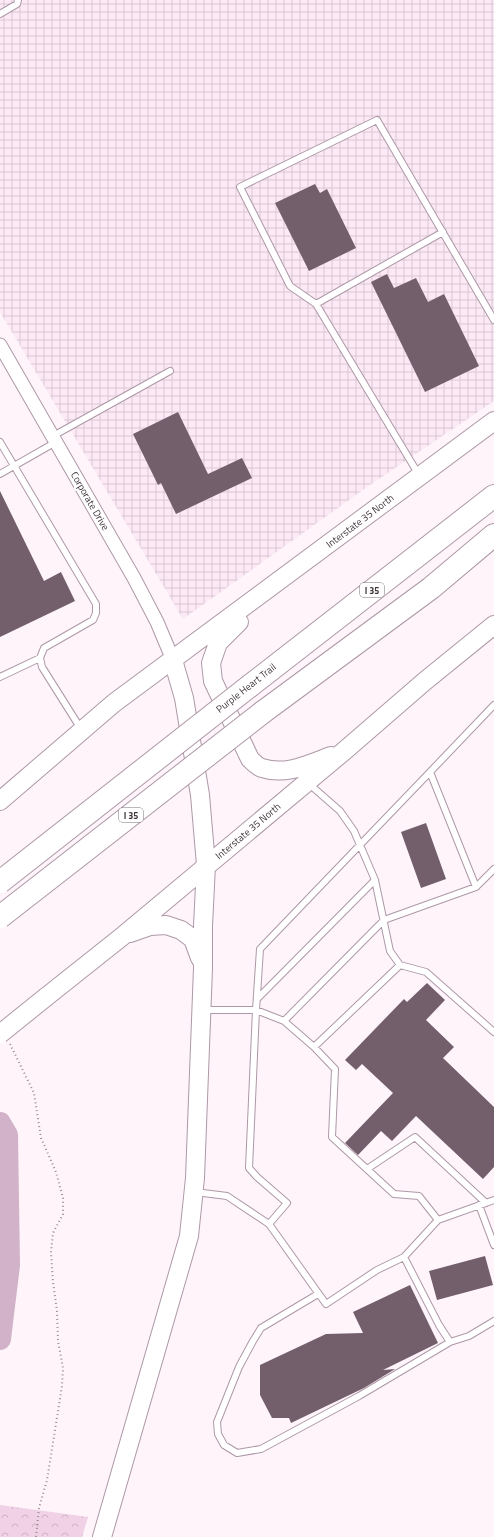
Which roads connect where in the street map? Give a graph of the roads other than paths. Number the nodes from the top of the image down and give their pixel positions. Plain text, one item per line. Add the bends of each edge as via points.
1 (18, 0) edge
2 (0, 14) edge
3 (443, 232) junction
4 (316, 304) junction
5 (494, 320) edge
6 (0, 345) edge
7 (170, 371) dead end
8 (494, 421) edge
9 (54, 439) junction
10 (0, 442) edge
11 (14, 466) junction
12 (0, 474) edge
13 (420, 476) junction
14 (494, 496) edge
15 (494, 535) edge
16 (494, 550) edge
17 (276, 584) junction
18 (431, 588) junction
19 (494, 625) edge
20 (40, 658) junction
21 (173, 660) junction
22 (0, 677) edge
23 (494, 705) edge
24 (82, 731) junction
25 (343, 752) junction
26 (430, 772) junction
27 (307, 782) junction
28 (0, 801) edge
29 (360, 845) junction
30 (206, 865) junction
31 (494, 869) edge
32 (375, 880) junction
33 (0, 882) edge
34 (476, 887) junction
35 (0, 918) edge
36 (384, 920) junction
37 (124, 935) junction
38 (400, 965) junction
39 (203, 968) junction
40 (257, 999) junction
41 (201, 1010) junction
42 (256, 1010) junction
43 (284, 1021) junction
44 (494, 1032) edge
45 (4, 1037) edge
46 (314, 1047) junction
47 (367, 1169) junction
48 (193, 1191) junction
49 (494, 1200) edge
50 (486, 1203) junction
51 (479, 1205) junction
52 (438, 1220) junction
53 (269, 1224) junction
54 (494, 1245) edge
55 (404, 1257) junction
56 (318, 1294) junction
57 (494, 1321) edge
58 (450, 1342) junction
59 (102, 1537) edge

1 - 2 lane via 17,4
3 - 4 lane
3 - 4 lane via 377,120 240,187 290,286
3 - 5 lane
4 - 13 lane
6 - 9 street, Corporate Drive
7 - 9 lane
8 - 13 main road, Interstate 35 North
9 - 11 lane
9 - 21 street, Corporate Drive via 134,578
10 - 11 lane
11 - 12 lane
11 - 20 lane via 96,604 93,620 44,648
13 - 17 main road, Interstate 35 North
14 - 33 highway, Purple Heart Trail / I 35, bridge
15 - 18 highway, I 35
16 - 18 highway
17 - 21 main road, Interstate 35 North
17 - 25 main road via 218,643 211,663 213,681 250,759 261,768 280,771 296,768
18 - 35 highway, I 35, bridge via 263,712
19 - 25 main road, Interstate 35 North
20 - 22 lane
20 - 24 lane via 42,667
21 - 24 main road, Interstate 35 North via 114,703
21 - 30 main road via 184,698 200,795
23 - 26 lane
24 - 28 main road, Interstate 35 North
25 - 27 main road, Interstate 35 North
26 - 29 lane
26 - 34 lane
27 - 29 lane via 340,812 354,831
27 - 30 main road, Interstate 35 North
29 - 32 lane
29 - 40 lane via 260,949
30 - 37 main road, Interstate 35 North
30 - 39 main road
31 - 34 lane
32 - 36 lane
32 - 40 lane
34 - 36 lane
36 - 38 lane via 390,951
36 - 43 lane
37 - 39 main road via 150,926 166,925 181,930 193,939
37 - 45 main road, Interstate 35 North, bridge via 46,997
38 - 44 lane via 426,972
38 - 46 lane
39 - 41 main road
40 - 42 lane
41 - 42 lane
41 - 48 main road
42 - 43 lane
42 - 53 lane via 249,1168 287,1203
43 - 46 lane
46 - 47 lane via 335,1069 332,1137
47 - 50 lane via 415,1138
47 - 52 lane via 394,1194 419,1196
48 - 53 lane via 227,1196
48 - 59 main road via 188,1236
49 - 50 lane
50 - 51 lane
51 - 52 lane
51 - 54 lane
52 - 55 lane
53 - 56 lane
55 - 56 lane via 377,1270 326,1304
55 - 58 lane
56 - 58 lane via 261,1328 239,1367 217,1422 218,1434 224,1445 237,1453 262,1449
57 - 58 lane via 469,1336

